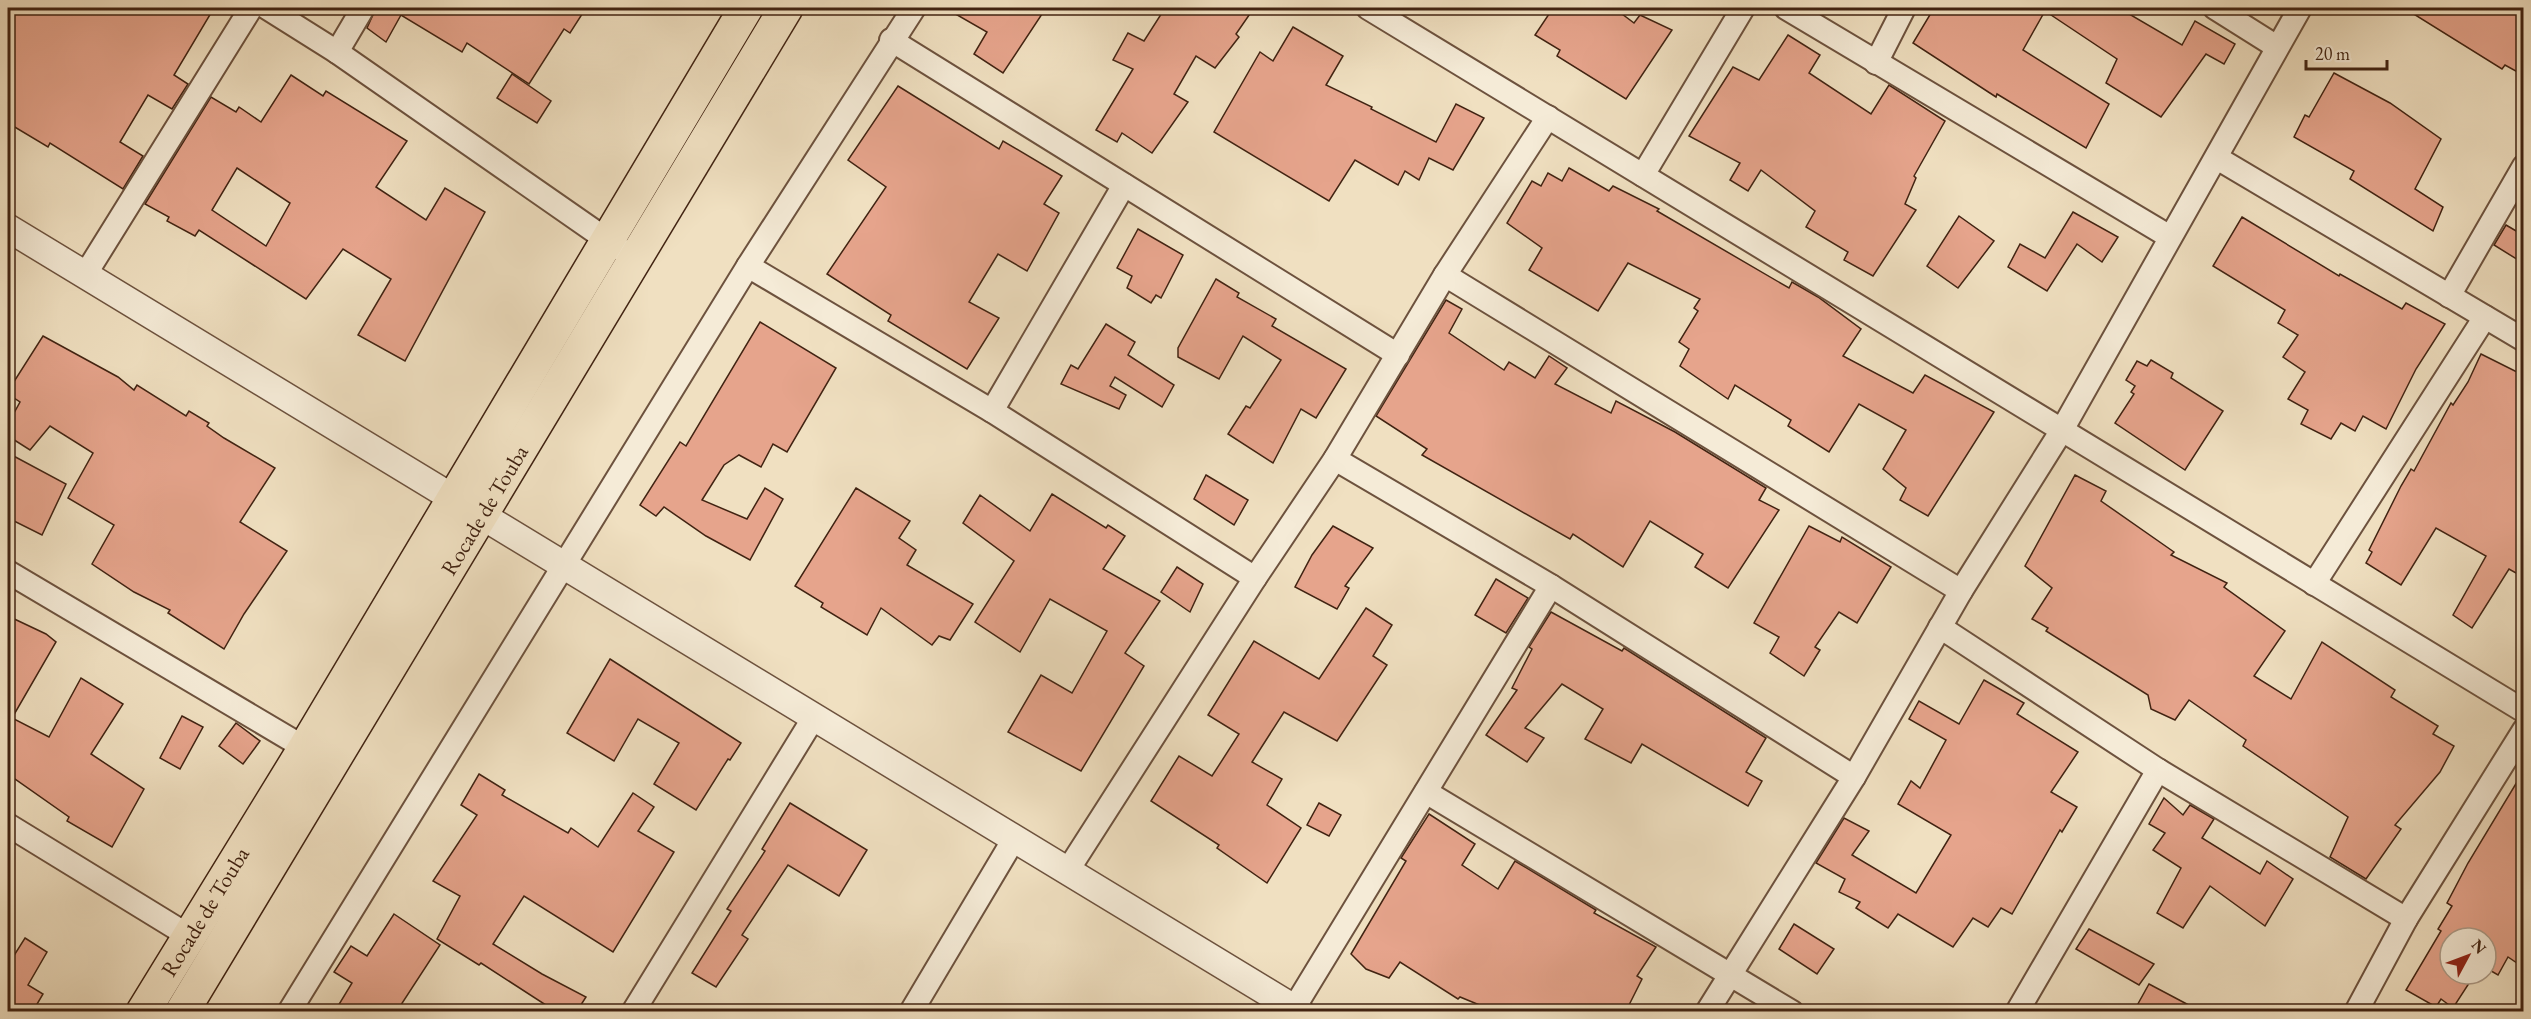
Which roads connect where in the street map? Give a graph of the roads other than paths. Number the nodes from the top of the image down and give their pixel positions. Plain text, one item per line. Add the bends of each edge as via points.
1 (251, 8) edge
2 (267, 8) edge
3 (363, 8) edge
4 (746, 8) edge
5 (786, 8) edge
6 (914, 8) edge
7 (1368, 8) edge
8 (1743, 8) edge
9 (1786, 8) edge
10 (1904, 8) edge
11 (2214, 8) edge
12 (2300, 8) edge
13 (891, 40) junction
14 (2277, 47) junction
15 (337, 52) junction
16 (1876, 63) junction
17 (1548, 117) junction
18 (2217, 158) junction
19 (2523, 166) edge
20 (1642, 175) junction
21 (1124, 185) junction
22 (8, 228) edge
23 (2170, 237) junction
24 (608, 241) junction
25 (636, 260) junction
26 (748, 266) junction
27 (85, 275) junction
28 (1445, 275) junction
29 (2449, 296) junction
30 (2485, 316) junction
31 (2523, 340) edge
32 (1398, 355) junction
33 (992, 411) junction
34 (2062, 430) junction
35 (1335, 459) junction
36 (467, 508) junction
37 (562, 565) junction
38 (8, 572) edge
39 (1255, 578) junction
40 (2314, 584) junction
41 (1551, 586) junction
42 (1961, 591) junction
43 (1940, 627) junction
44 (2523, 711) edge
45 (814, 717) junction
46 (2523, 730) edge
47 (305, 748) junction
48 (2158, 770) junction
49 (1854, 777) junction
50 (1426, 792) junction
51 (8, 825) edge
52 (1014, 839) junction
53 (1068, 870) junction
54 (2406, 920) junction
55 (189, 936) junction
56 (1731, 973) junction
57 (1297, 1010) edge
58 (143, 1011) edge
59 (182, 1011) edge
60 (289, 1011) edge
61 (633, 1011) edge
62 (911, 1011) edge
63 (1707, 1011) edge
64 (1792, 1011) edge
65 (2017, 1011) edge
66 (2356, 1011) edge

1 - 27 street
2 - 15 street
3 - 15 street
4 - 24 main road, Rocade de Touba
5 - 25 main road, Rocade de Touba
6 - 13 street
7 - 17 street
8 - 20 street
9 - 16 street
10 - 16 street
11 - 14 street
12 - 14 street
13 - 21 street
13 - 26 street
14 - 18 street
15 - 24 street
16 - 23 street
17 - 20 street
17 - 28 street
18 - 23 street
18 - 29 street
19 - 29 street
20 - 34 street
21 - 32 street
21 - 33 street
22 - 27 street
23 - 34 street
24 - 25 street
24 - 36 main road, Rocade de Touba
25 - 36 main road, Rocade de Touba
26 - 33 street
26 - 37 street
27 - 36 street
28 - 32 street
28 - 42 street
29 - 30 street
30 - 31 street
30 - 40 street
32 - 35 street
33 - 39 street
34 - 40 street
34 - 42 street
35 - 39 street
35 - 41 street
36 - 37 street
36 - 47 main road, Rocade de Touba
36 - 59 main road, Rocade de Touba
37 - 45 street
37 - 60 street
38 - 47 street
39 - 53 street
40 - 44 street
41 - 49 street
41 - 50 street
42 - 43 street
43 - 48 street
43 - 49 street
45 - 52 street
45 - 61 street
46 - 54 street
47 - 55 main road, Rocade de Touba
48 - 54 street
48 - 65 street
49 - 56 street
50 - 56 street
50 - 57 street
51 - 55 street
52 - 53 street
52 - 62 street
53 - 57 street
54 - 66 street
55 - 58 main road, Rocade de Touba
56 - 63 street
56 - 64 street

